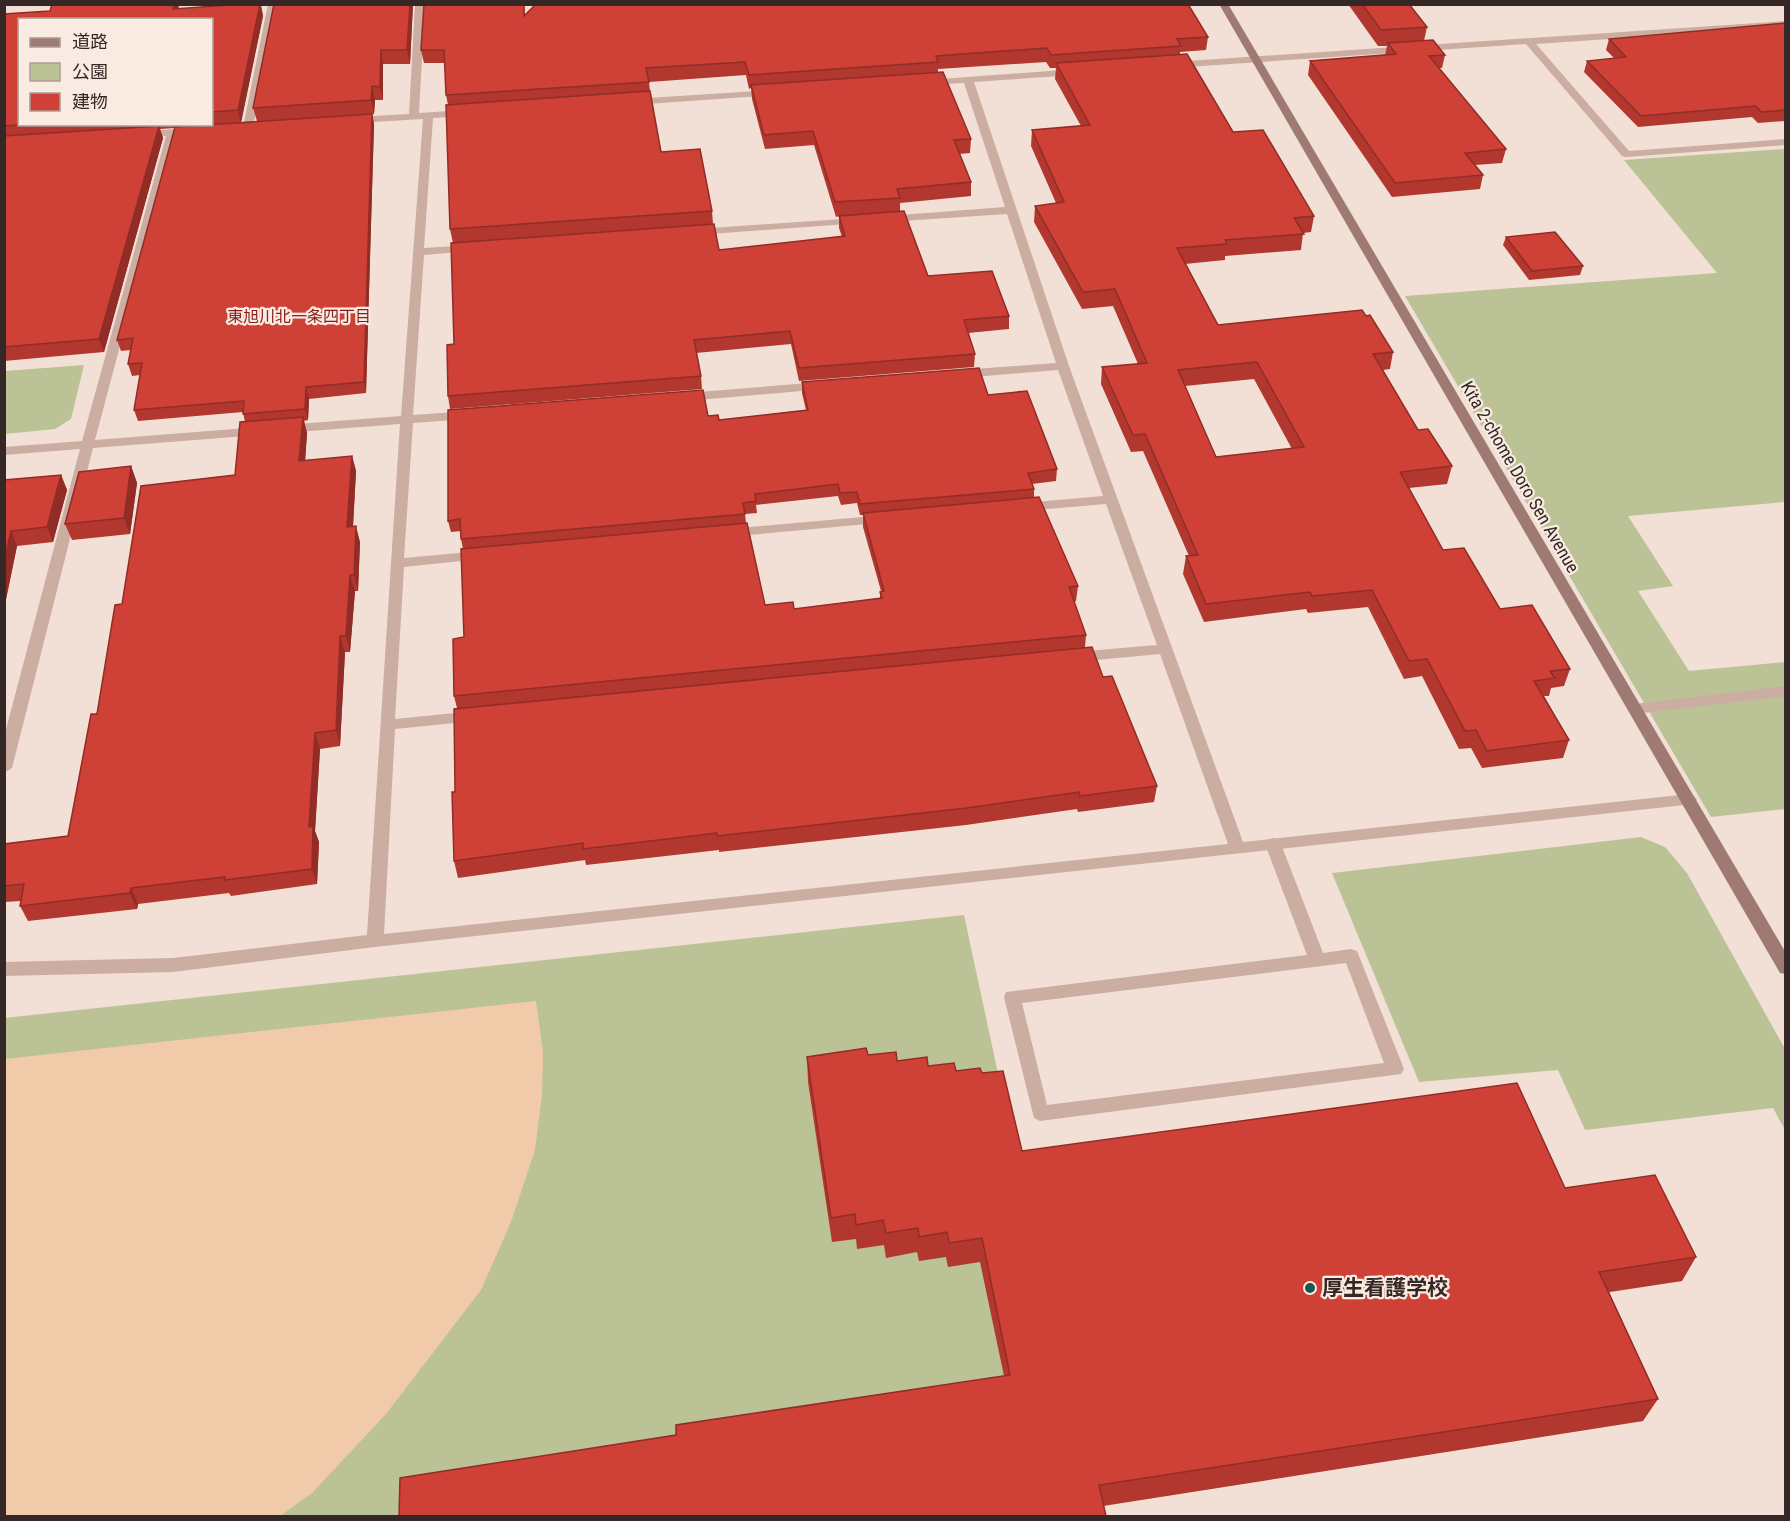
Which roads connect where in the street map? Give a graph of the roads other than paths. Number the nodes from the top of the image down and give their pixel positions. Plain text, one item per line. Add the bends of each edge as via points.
1 (273, 4) edge
2 (420, 4) edge
3 (1223, 4) edge
4 (1785, 24) edge
5 (1528, 40) junction
6 (1254, 59) junction
7 (1159, 66) edge
8 (1087, 72) edge
9 (968, 80) junction
10 (921, 83) edge
11 (780, 92) edge
12 (616, 103) edge
13 (475, 112) edge
14 (414, 116) junction
15 (428, 116) junction
16 (343, 121) edge
17 (260, 127) edge
18 (205, 130) edge
19 (172, 132) junction
20 (136, 135) edge
21 (1785, 142) edge
22 (1013, 210) junction
23 (680, 233) edge
24 (477, 247) edge
25 (418, 252) junction
26 (1063, 366) junction
27 (944, 376) edge
28 (836, 384) edge
29 (669, 398) edge
30 (478, 414) edge
31 (407, 420) junction
32 (87, 445) junction
33 (4, 451) edge
34 (1111, 499) junction
35 (1016, 507) edge
36 (897, 518) edge
37 (718, 534) edge
38 (492, 554) edge
39 (397, 562) junction
40 (1164, 649) junction
41 (1058, 659) edge
42 (1785, 691) edge
43 (1635, 709) junction
44 (493, 714) edge
45 (387, 724) junction
46 (4, 768) edge
47 (1689, 800) junction
48 (1273, 844) junction
49 (1237, 848) junction
50 (375, 941) junction
51 (1317, 960) junction
52 (1785, 968) edge
53 (4, 969) edge

1 - 17 street via 243,128
2 - 14 street
3 - 6 street, Kita 2-chome Doro Sen Avenue
4 - 5 street
5 - 6 street
5 - 21 street via 1626,154
6 - 7 street
6 - 43 street, Kita 2-chome Doro Sen Avenue
8 - 9 street
9 - 10 street
9 - 22 street
11 - 12 street
13 - 15 street
14 - 15 street
14 - 16 street
15 - 25 street
18 - 19 street
19 - 20 street
19 - 32 street
22 - 23 street
22 - 26 street
24 - 25 street
25 - 31 street
26 - 27 street
26 - 34 street
28 - 29 street
30 - 31 street
31 - 32 street
31 - 39 street
32 - 33 street
32 - 46 street
34 - 35 street
34 - 40 street
36 - 37 street
38 - 39 street
39 - 45 street
40 - 41 street
40 - 49 street
42 - 43 street
43 - 47 street, Kita 2-chome Doro Sen Avenue
44 - 45 street
45 - 50 street
47 - 48 street
47 - 52 street, Kita 2-chome Doro Sen Avenue
48 - 49 street
48 - 51 street
49 - 50 street
50 - 53 street via 173,965
51 - 51 street via 1351,956 1395,1069 1040,1113 1012,997

